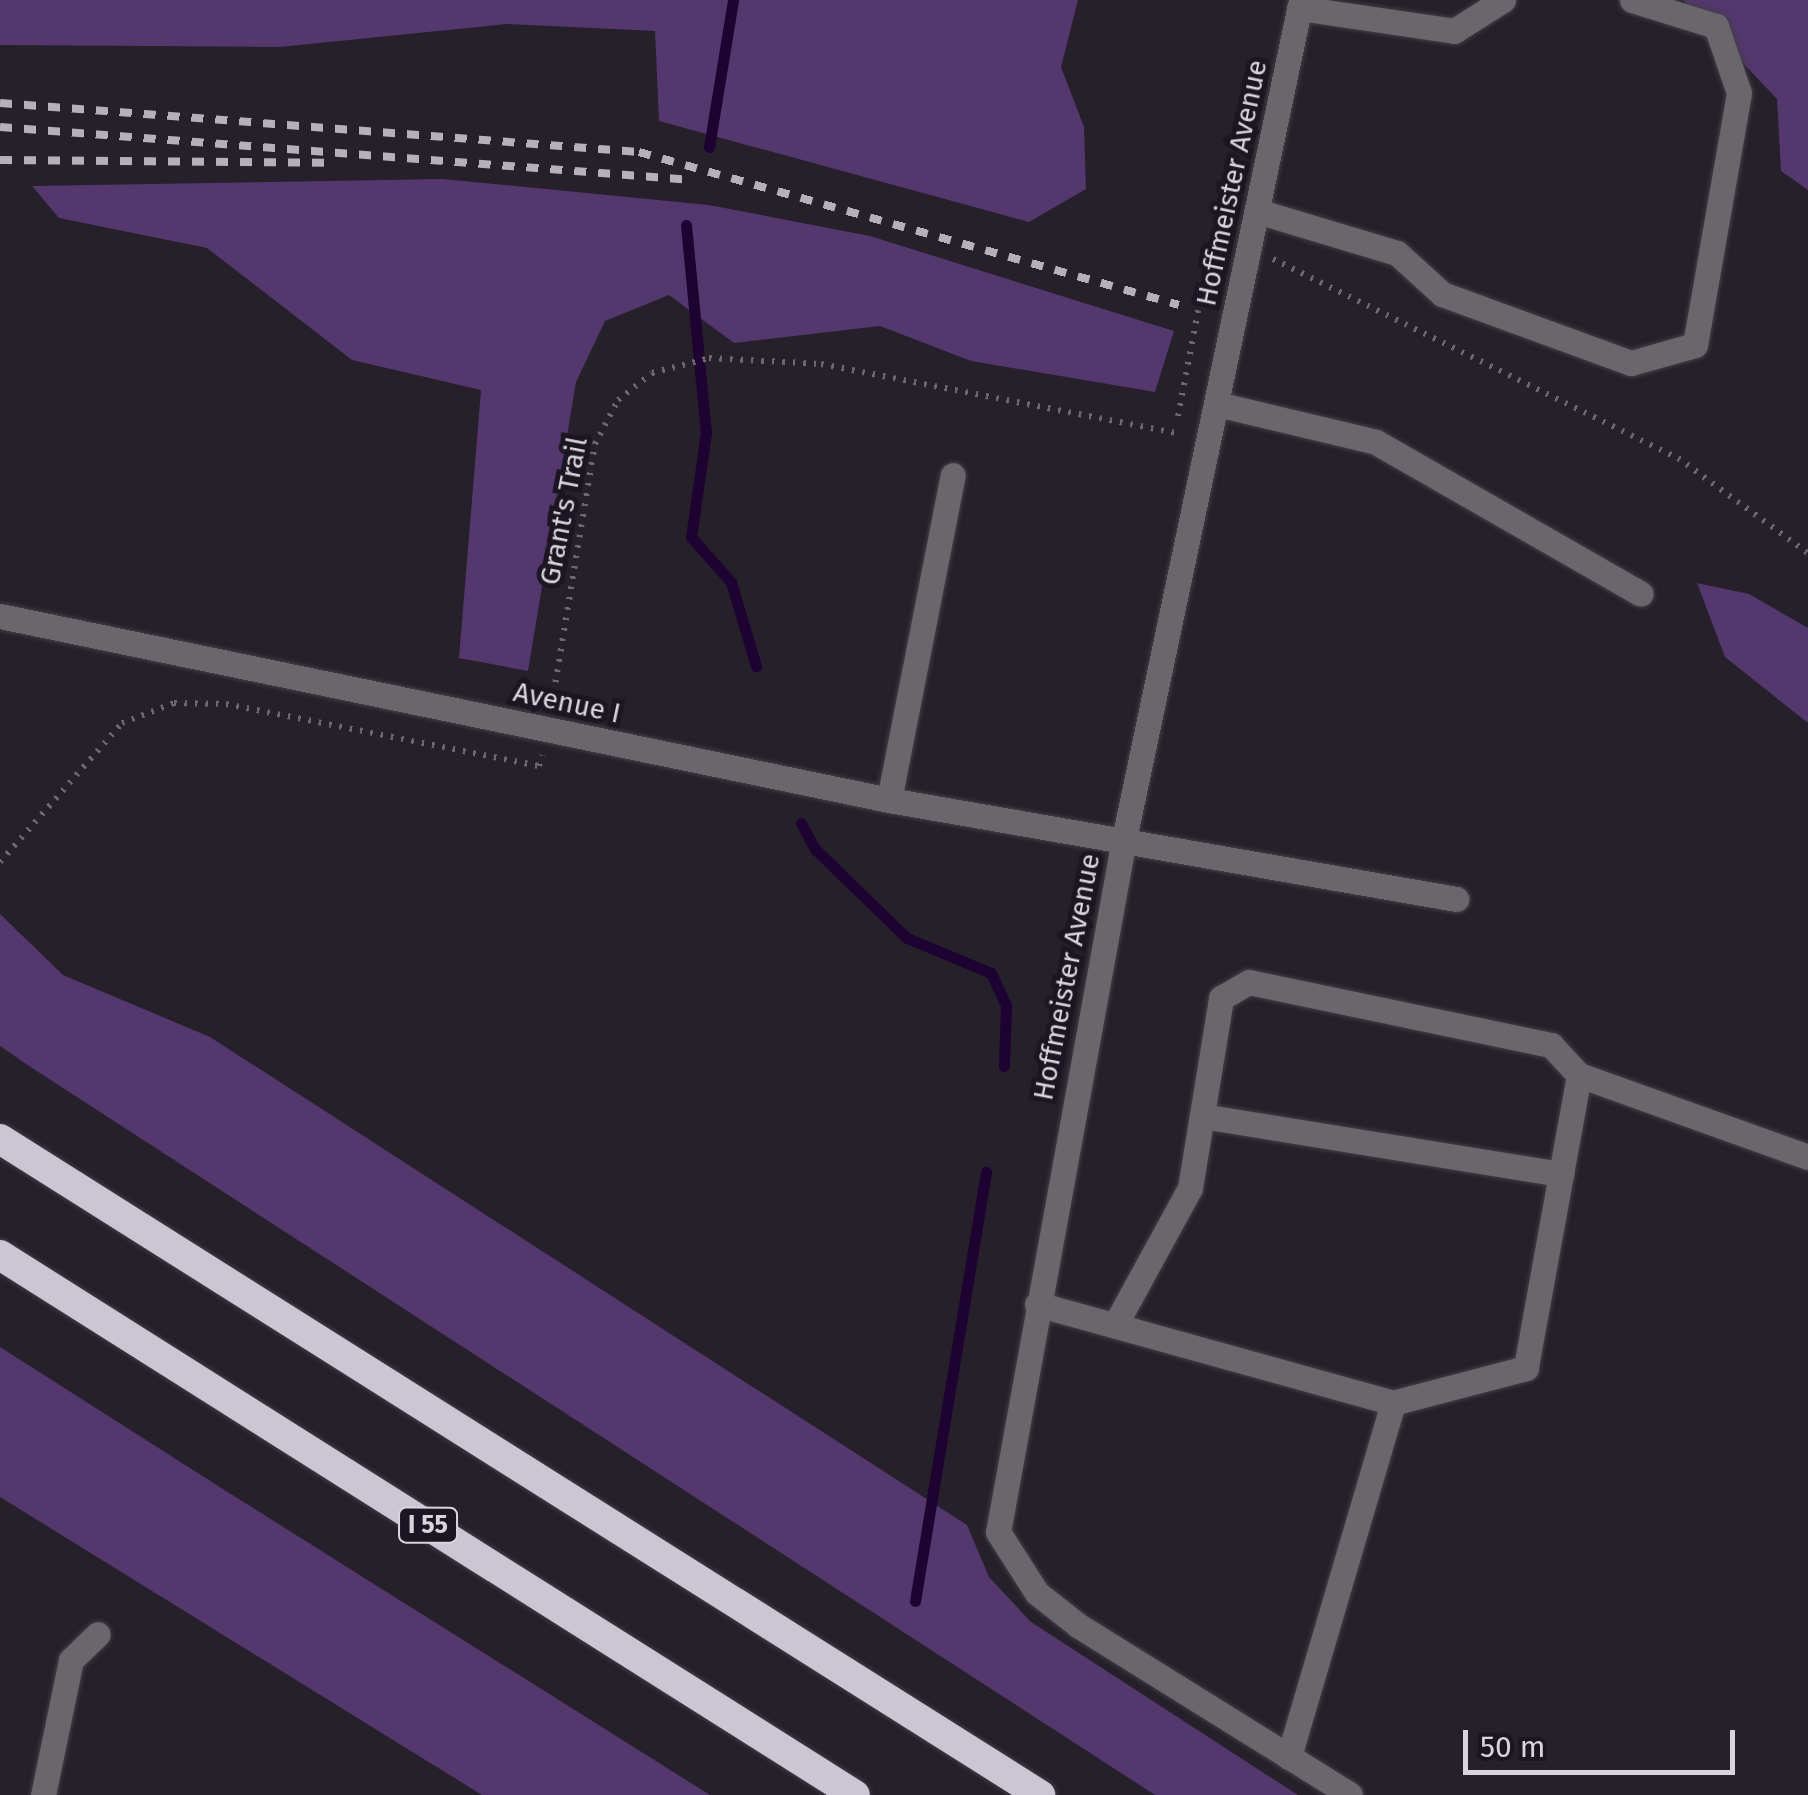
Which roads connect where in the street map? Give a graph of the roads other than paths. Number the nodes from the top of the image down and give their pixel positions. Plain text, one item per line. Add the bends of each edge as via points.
1 (1503, 0) edge
2 (1632, 0) edge
3 (1300, 4) edge
4 (1257, 211) junction
5 (1217, 404) junction
6 (953, 475) dead end
7 (1641, 594) dead end
8 (0, 616) edge
9 (889, 800) junction
10 (1124, 839) junction
11 (1456, 900) dead end
12 (1579, 1075) junction
13 (1202, 1116) junction
14 (0, 1140) edge
15 (1808, 1157) edge
16 (1561, 1174) junction
17 (0, 1254) edge
18 (1036, 1304) junction
19 (1115, 1325) junction
20 (1393, 1403) junction
21 (98, 1634) dead end
22 (1289, 1757) junction
23 (44, 1795) edge
24 (856, 1795) edge
25 (1040, 1795) edge
26 (1350, 1795) edge

1 - 3 street via 1454,30
2 - 4 street via 1716,26 1739,93 1695,345 1631,363 1442,294 1397,253
3 - 4 street, Hoffmeister Avenue
4 - 5 street, Hoffmeister Avenue
5 - 7 street via 1376,442
5 - 10 street, Hoffmeister Avenue
6 - 9 street
8 - 9 street, Avenue I
9 - 10 street, Avenue I
10 - 11 street, Avenue I
10 - 18 street, Hoffmeister Avenue
12 - 13 street via 1551,1044 1250,982 1221,998
12 - 15 street
12 - 16 street
13 - 16 street
13 - 19 street via 1190,1188
14 - 25 highway
16 - 20 street via 1526,1368
17 - 24 highway, I 55
18 - 19 street
18 - 22 street, Hoffmeister Avenue via 999,1497 998,1532 1011,1557 1079,1626
19 - 20 street
20 - 22 street
21 - 23 street via 70,1660
22 - 26 street, Hoffmeister Avenue

